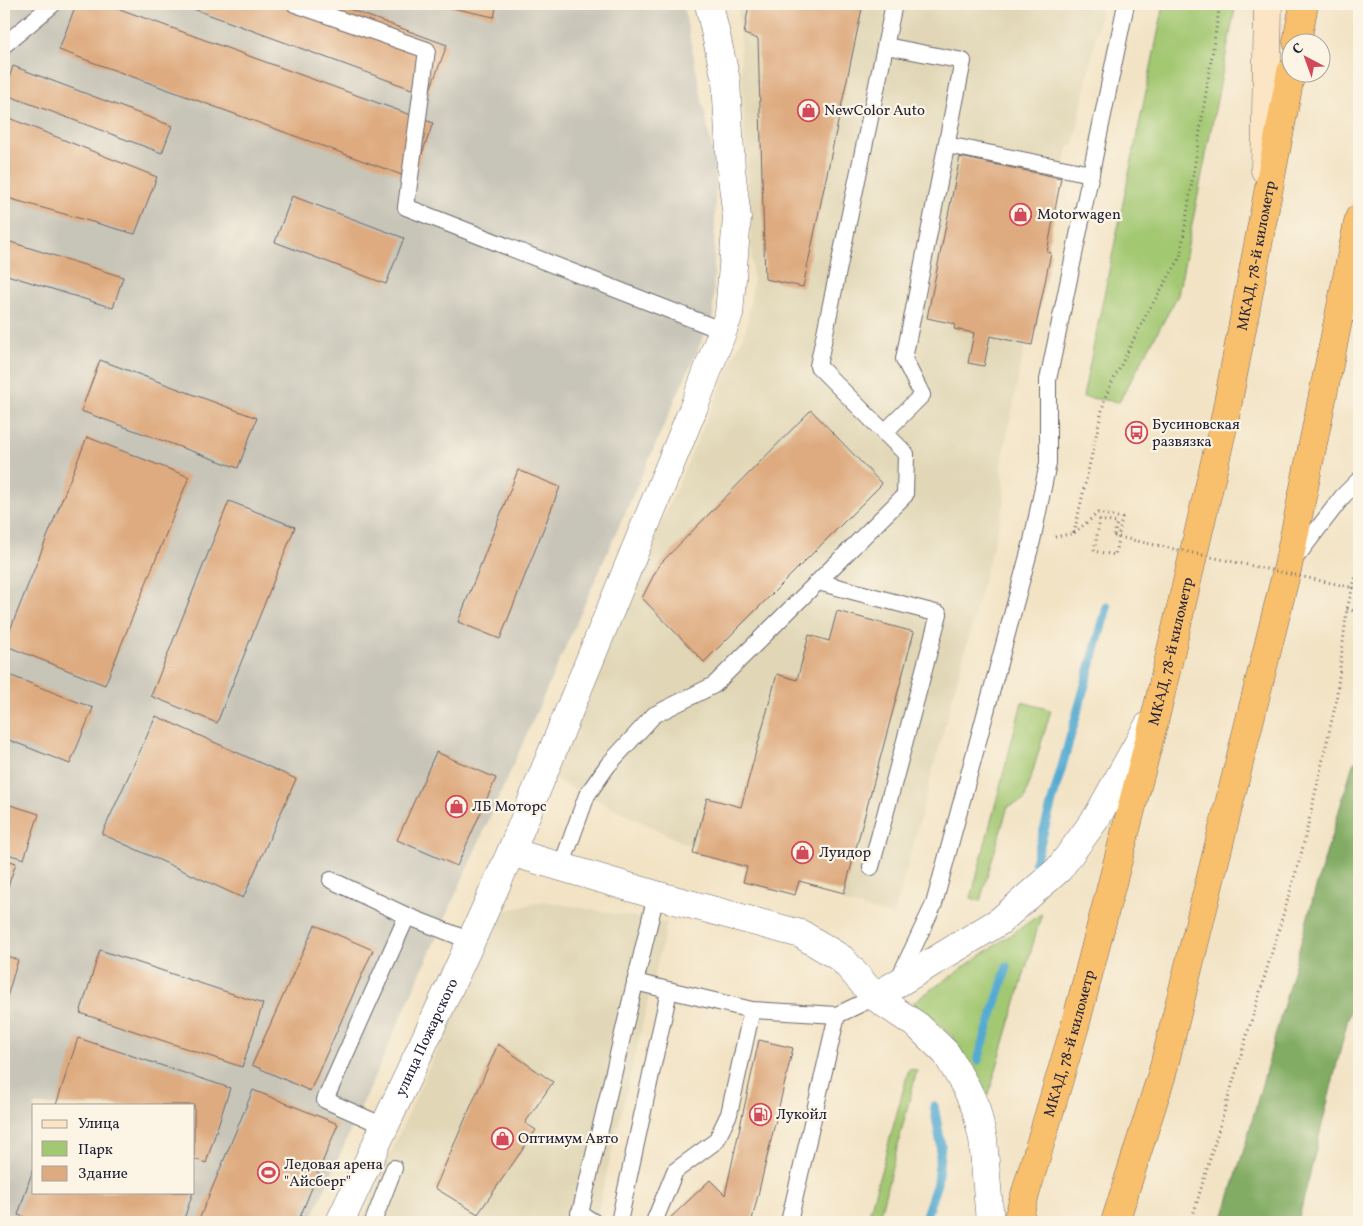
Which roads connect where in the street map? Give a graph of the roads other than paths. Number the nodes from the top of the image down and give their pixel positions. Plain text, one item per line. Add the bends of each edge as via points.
1 (53, 4) edge
2 (295, 4) edge
3 (709, 4) edge
4 (894, 4) edge
5 (1126, 4) edge
6 (1268, 4) edge
7 (1304, 4) edge
8 (1299, 32) edge
9 (4, 44) edge
10 (886, 46) junction
11 (1289, 82) edge
12 (946, 145) junction
13 (1091, 174) junction
14 (1359, 218) edge
15 (1264, 222) junction
16 (1347, 280) junction
17 (1359, 316) edge
18 (722, 332) junction
19 (884, 433) junction
20 (1359, 480) edge
21 (1288, 566) junction
22 (818, 582) junction
23 (1158, 710) junction
24 (511, 852) junction
25 (561, 867) junction
26 (871, 867) dead end
27 (331, 880) dead end
28 (656, 895) junction
29 (407, 916) junction
30 (471, 942) junction
31 (636, 982) junction
32 (886, 990) junction
33 (670, 991) junction
34 (752, 1010) junction
35 (837, 1015) junction
36 (384, 1126) junction
37 (394, 1168) dead end
38 (578, 1218) edge
39 (340, 1222) edge
40 (373, 1222) edge
41 (594, 1222) edge
42 (619, 1222) edge
43 (654, 1222) edge
44 (789, 1222) edge
45 (990, 1222) edge
46 (1017, 1222) edge
47 (1115, 1222) edge

1 - 9 lane
2 - 18 lane via 427,50 406,207
3 - 18 street, улица Пожарского via 726,80 737,218 729,314
4 - 10 lane
5 - 13 lane
6 - 15 main road
7 - 8 highway
10 - 12 lane via 963,61
10 - 19 lane via 818,366
11 - 15 highway, МКАД, 78-й километр
12 - 13 lane
12 - 19 lane via 904,359 922,395
13 - 32 lane via 1048,380 1048,463 1032,541 934,904
14 - 16 highway
15 - 23 highway, МКАД, 78-й километр via 1224,423
16 - 17 lane
16 - 21 highway
18 - 24 street, улица Пожарского
19 - 22 lane via 906,454 905,495
20 - 21 lane
21 - 47 highway via 1162,1074
22 - 25 lane via 714,685 654,715 608,765 587,795
22 - 26 lane via 939,614
23 - 32 street via 1098,817 1059,869 1000,921
23 - 46 highway, МКАД, 78-й километр via 1075,1026
24 - 25 street
24 - 30 street, улица Пожарского
25 - 28 street
27 - 29 lane
28 - 31 lane
28 - 32 street via 801,934
29 - 30 lane
29 - 36 lane via 325,1100
30 - 36 street, улица Пожарского
31 - 33 lane
31 - 38 lane
32 - 35 lane
32 - 45 street via 946,1053 976,1109 983,1139
33 - 34 lane
33 - 42 lane
34 - 35 lane
34 - 43 lane via 729,1114 716,1140 675,1171
35 - 44 lane
36 - 39 street, улица Пожарского
37 - 40 lane
38 - 41 lane

